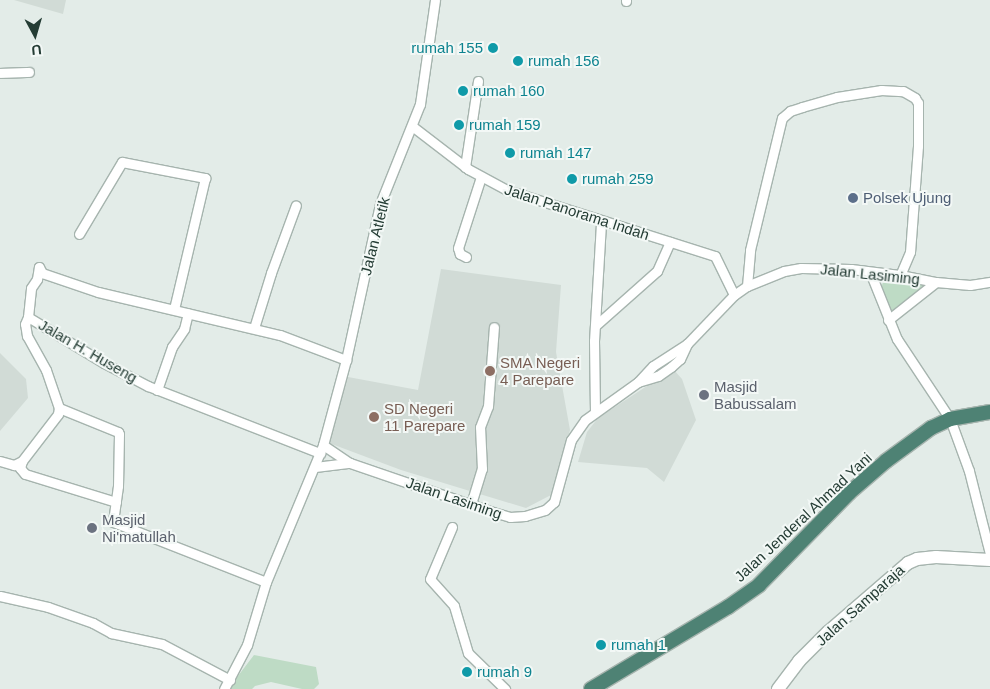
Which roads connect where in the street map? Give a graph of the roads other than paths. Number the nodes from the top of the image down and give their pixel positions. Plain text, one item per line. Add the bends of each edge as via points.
1 (435, 0) edge
2 (29, 72) dead end
3 (0, 73) edge
4 (478, 82) dead end
5 (412, 126) junction
6 (465, 166) junction
7 (481, 177) junction
8 (296, 205) dead end
9 (601, 222) junction
10 (79, 234) dead end
11 (670, 242) junction
12 (466, 257) dead end
13 (870, 272) junction
14 (900, 275) junction
15 (936, 282) junction
16 (990, 282) edge
17 (747, 286) junction
18 (734, 295) junction
19 (174, 309) junction
20 (188, 313) junction
21 (28, 317) junction
22 (888, 320) junction
23 (595, 326) junction
24 (494, 327) dead end
25 (254, 328) junction
26 (346, 360) junction
27 (157, 390) junction
28 (59, 408) junction
29 (595, 412) junction
30 (990, 412) edge
31 (950, 419) junction
32 (321, 449) junction
33 (0, 461) edge
34 (22, 461) junction
35 (350, 464) junction
36 (315, 467) junction
37 (116, 502) junction
38 (471, 504) junction
39 (452, 527) dead end
40 (990, 554) edge
41 (990, 560) edge
42 (266, 582) junction
43 (0, 596) edge
44 (230, 680) junction
45 (224, 689) edge
46 (505, 689) edge
47 (591, 689) edge
48 (778, 689) edge

1 - 5 street, Jalan Atletik via 423,86
2 - 3 street
4 - 6 street
5 - 6 street, Jalan Panorama Indah
5 - 26 street, Jalan Atletik via 380,204
6 - 7 street, Jalan Panorama Indah
7 - 9 street, Jalan Panorama Indah via 507,190
7 - 12 street via 458,248
8 - 25 street
9 - 11 street, Jalan Panorama Indah
9 - 23 street
10 - 19 street via 122,162 205,178
11 - 18 street, Jalan Panorama Indah via 715,256
11 - 23 street via 657,272
13 - 14 street, Jalan Lasiming
13 - 17 street, Jalan Lasiming via 801,268 766,277
13 - 22 street
14 - 15 street, Jalan Lasiming
14 - 17 street via 910,252 918,103 904,91 881,90 831,99 790,111 782,118 750,250
15 - 16 street, Jalan Lasiming via 970,286
15 - 22 street
17 - 18 street, Jalan Lasiming
18 - 29 street, Jalan Lasiming via 687,344 680,359 671,367 658,376 638,382
19 - 20 street
19 - 21 street via 90,290 42,272 39,267
20 - 25 street
20 - 27 street
21 - 27 street, Jalan H. Huseng via 104,363
21 - 28 street, Jalan H. Huseng via 25,324 27,336 46,370
22 - 31 street
23 - 29 street
24 - 38 street via 488,406 480,426 482,469
25 - 26 street
26 - 32 street, Jalan Atletik
27 - 32 street, Jalan H. Huseng
28 - 34 street via 58,414
28 - 37 street via 118,432
29 - 38 street, Jalan Lasiming via 572,440 557,495 550,506 517,517
30 - 31 highway, Jalan Jenderal Ahmad Yani
31 - 40 street via 972,480
31 - 47 highway, Jalan Jenderal Ahmad Yani via 931,428 849,493 759,585
32 - 35 street, Jalan H. Huseng
32 - 36 street, Jalan Atletik
33 - 34 street via 14,465
34 - 37 street via 20,468 25,474
35 - 36 street
35 - 38 street, Jalan Lasiming
36 - 42 street via 310,472
37 - 42 street via 113,522
39 - 46 street via 430,579 454,606 468,653
41 - 48 main road, Jalan Samparaja via 926,557 908,563 798,661
42 - 44 street via 247,645
43 - 44 street via 48,607 111,633 162,644
44 - 45 street

